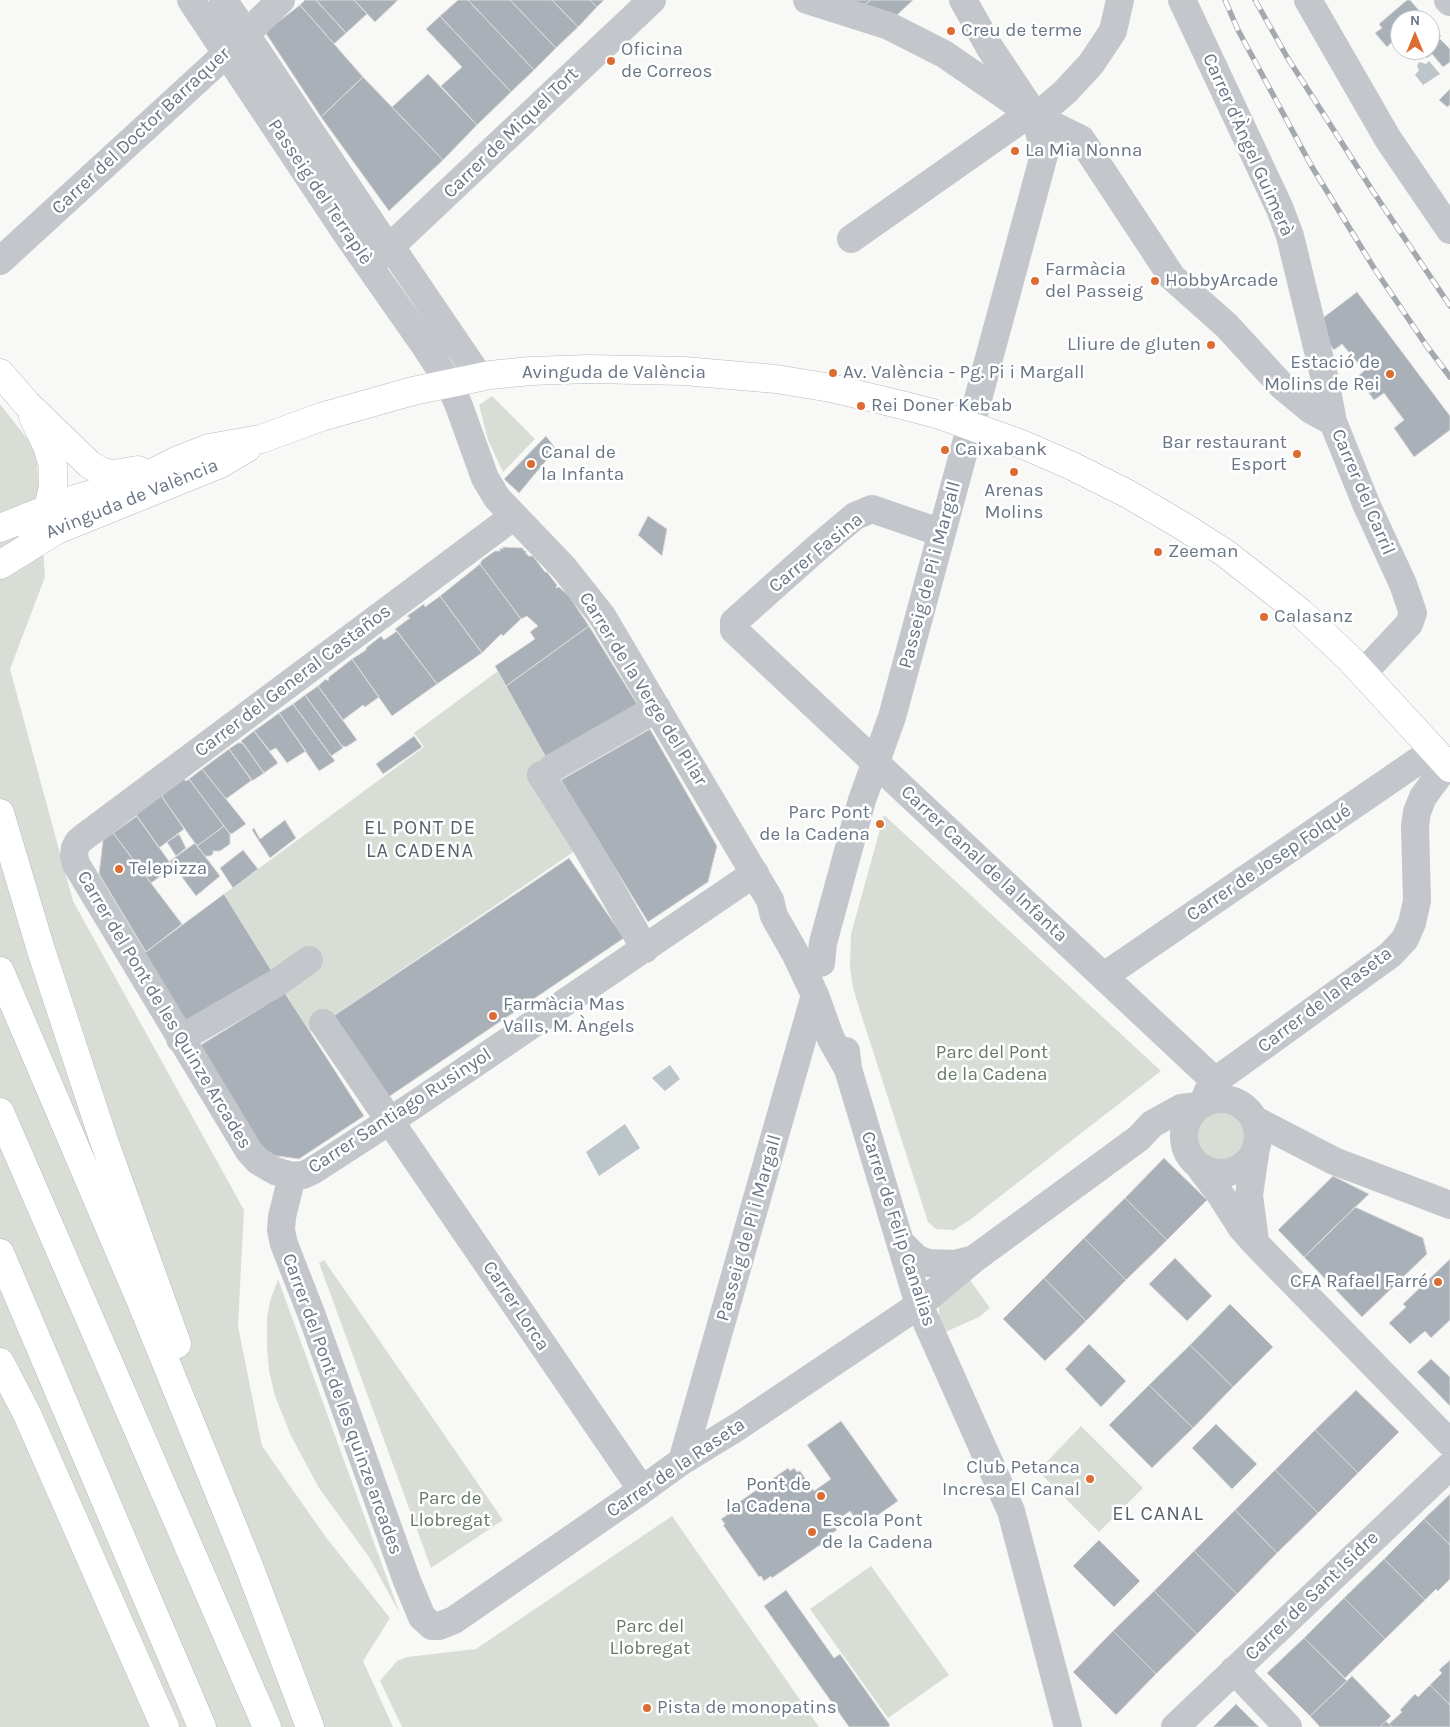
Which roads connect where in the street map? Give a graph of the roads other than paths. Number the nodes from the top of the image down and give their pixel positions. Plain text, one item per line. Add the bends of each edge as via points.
1 (191, 0) edge
2 (223, 0) edge
3 (281, 0) edge
4 (652, 0) edge
5 (807, 0) edge
6 (963, 0) edge
7 (1120, 0) edge
8 (1182, 0) edge
9 (1308, 0) edge
10 (227, 52) junction
11 (1036, 117) junction
12 (1450, 230) edge
13 (851, 239) dead end
14 (0, 260) edge
15 (369, 265) junction
16 (474, 368) dead end
17 (0, 373) edge
18 (449, 384) junction
19 (27, 404) junction
20 (1333, 422) junction
21 (971, 425) junction
22 (261, 439) junction
23 (178, 460) junction
24 (514, 516) junction
25 (52, 520) junction
26 (0, 528) edge
27 (942, 533) junction
28 (0, 537) edge
29 (0, 553) edge
30 (0, 565) edge
31 (734, 630) joint
32 (1363, 673) junction
33 (658, 708) junction
34 (1444, 761) edge
35 (875, 764) junction
36 (0, 814) edge
37 (75, 848) joint
38 (755, 873) junction
39 (770, 900) junction
40 (779, 925) junction
41 (645, 949) junction
42 (820, 952) junction
43 (309, 960) dead end
44 (0, 972) edge
45 (1104, 976) junction
46 (815, 994) junction
47 (323, 1023) dead end
48 (180, 1039) junction
49 (848, 1069) junction
50 (1205, 1097) junction
51 (0, 1112) edge
52 (1255, 1120) junction
53 (389, 1121) junction
54 (1140, 1138) junction
55 (1255, 1154) junction
56 (1197, 1165) junction
57 (292, 1176) junction
58 (1450, 1205) edge
59 (900, 1242) junction
60 (1255, 1243) junction
61 (0, 1252) edge
62 (974, 1259) junction
63 (919, 1305) junction
64 (0, 1362) edge
65 (1450, 1443) edge
66 (682, 1461) junction
67 (1450, 1466) edge
68 (642, 1490) junction
69 (249, 1566) junction
70 (432, 1626) joint
71 (1234, 1670) junction
72 (165, 1727) edge
73 (202, 1727) edge
74 (267, 1727) edge
75 (310, 1727) edge
76 (1068, 1727) edge
77 (1175, 1727) edge
78 (1288, 1727) edge

1 - 10 street, Passeig del Terraplè
2 - 16 street, Passeig del Terraplè
3 - 10 street, Carrer del Doctor Barraquer
4 - 15 street, Carrer de Miquel Tort
5 - 11 street, Carrer del Carril via 889,26 944,54
6 - 11 street via 990,48
7 - 11 street via 1113,31 1091,64
8 - 20 street, Carrer d'Àngel Guimerà via 1290,236
9 - 12 street via 1388,139
10 - 14 street, Carrer del Doctor Barraquer
10 - 15 street, Passeig del Terraplè
11 - 13 street via 1024,118
11 - 20 street, Carrer del Carril via 1081,139 1172,277 1226,326 1282,386
11 - 21 street, Passeig de Pi i Margall via 1044,155
15 - 18 street, Passeig del Terraplè
17 - 19 main road
18 - 21 main road, Avinguda de València via 531,371 684,371 776,379 830,388
18 - 22 main road, Avinguda de València via 339,411
18 - 24 street, Carrer de la Verge del Pilar via 485,478 497,498
19 - 23 main road via 89,464 102,472 131,472
19 - 25 main road via 48,446 53,466
20 - 32 street, Carrer del Carril via 1413,613 1409,624
21 - 27 street, Passeig de Pi i Margall
21 - 32 main road, Avinguda de València via 1072,466 1181,525 1271,588
22 - 23 main road, Avinguda de València via 209,448
22 - 25 main road, Avinguda de València via 220,464
23 - 25 main road, Avinguda de València via 134,482 66,502
24 - 33 street, Carrer de la Verge del Pilar via 582,589
24 - 37 street, Carrer del General Castaños via 84,837
25 - 26 main road, Avinguda de València
25 - 28 main road via 42,517
25 - 29 main road, Avinguda de València
25 - 30 main road
27 - 31 street, Carrer Fasina via 872,510 854,516 734,622
27 - 35 street, Passeig de Pi i Margall via 892,717
31 - 35 street, Carrer Canal de la Infanta
32 - 34 main road, Avinguda de València
33 - 38 street, Carrer de la Verge del Pilar
33 - 41 street via 546,772
34 - 45 street, Carrer de Josep Folqué
34 - 50 street, Carrer de la Raseta via 1422,797 1417,812 1417,901 1404,939 1390,955
35 - 42 street, Passeig de Pi i Margall
35 - 45 street, Carrer Canal de la Infanta
36 - 69 main road via 103,1138 209,1429
37 - 48 street, Carrer del Pont de les Quinze Arcades via 76,864
38 - 39 street, Carrer de la Verge del Pilar
38 - 41 street, Carrer Santiago Rusinyol
39 - 40 street, Carrer de la Verge del Pilar
39 - 42 street, Carrer de la Verge del Pilar via 794,918
40 - 42 street via 796,934 804,949
40 - 46 street, Carrer de la Verge del Pilar
41 - 53 street, Carrer Santiago Rusinyol
42 - 49 street, Carrer de Felip Canalias via 844,1038
43 - 48 street via 278,982
44 - 69 main road
45 - 50 street, Carrer Canal de la Infanta
46 - 49 street, Carrer de Felip Canalias via 831,1039
46 - 66 street, Passeig de Pi i Margall
47 - 53 street, Carrer Lorca
48 - 57 street, Carrer del Pont de les Quinze Arcades via 249,1151 266,1167
49 - 59 street, Carrer de Felip Canalias
50 - 52 street via 1239,1103
50 - 54 street, Carrer de la Raseta via 1162,1117
50 - 56 street via 1189,1116 1184,1129 1186,1146
51 - 74 main road
52 - 55 street via 1259,1142
52 - 58 street via 1334,1161
53 - 57 street, Carrer Santiago Rusinyol via 312,1171
53 - 68 street, Carrer Lorca
54 - 56 street via 1161,1136 1171,1139
54 - 62 street, Carrer de la Raseta
55 - 56 street via 1237,1171 1219,1174
55 - 60 street via 1249,1195
56 - 60 street
57 - 70 street, Carrer del Pont de les quinze arcades via 282,1216 284,1244 407,1582 422,1618
59 - 62 street, Carrer de la Raseta via 917,1259 928,1263 955,1264
59 - 63 street, Carrer de Felip Canalias
60 - 65 street
61 - 73 main road
62 - 63 street, Carrer de la Raseta via 927,1282
63 - 66 street, Carrer de la Raseta
63 - 76 street, Carrer de Felip Canalias via 1012,1511
64 - 72 main road via 27,1414
66 - 68 street, Carrer de la Raseta
67 - 71 street, Carrer de Sant Isidre
68 - 70 street, Carrer de la Raseta via 454,1620
69 - 75 main road
71 - 77 street, Carrer de Sant Isidre
71 - 78 street

